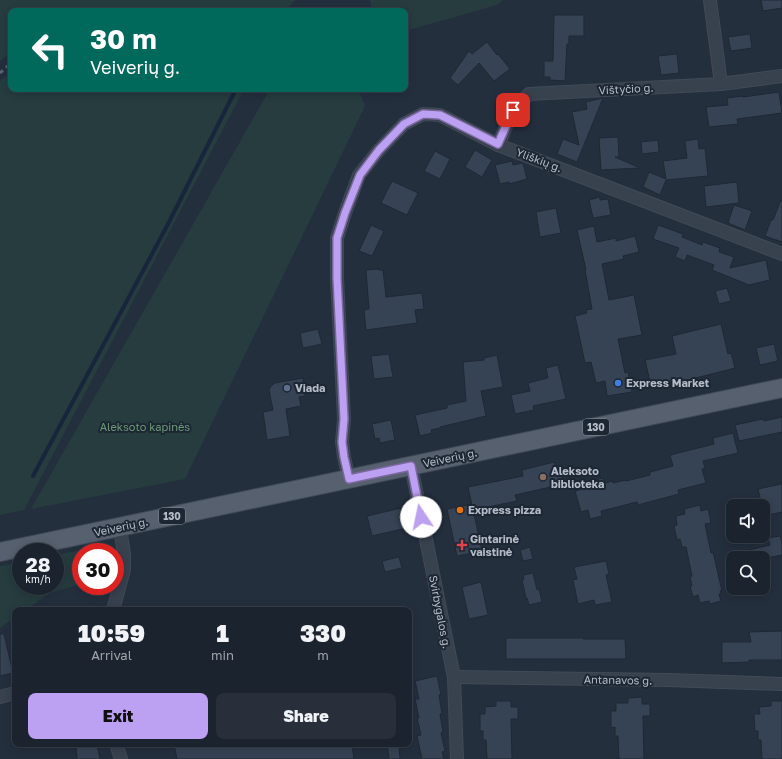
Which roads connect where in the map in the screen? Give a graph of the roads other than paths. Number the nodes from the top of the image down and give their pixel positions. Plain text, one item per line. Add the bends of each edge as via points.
1 (710, 0) edge
2 (782, 76) edge
3 (721, 84) junction
4 (498, 144) junction
5 (782, 254) edge
6 (782, 388) edge
7 (411, 466) junction
8 (349, 479) junction
9 (120, 528) junction
10 (0, 552) edge
11 (115, 607) edge
12 (454, 677) junction
13 (782, 684) edge
14 (12, 694) edge
15 (0, 697) edge
16 (117, 747) edge
17 (121, 759) edge
18 (458, 759) edge

1 - 3 street
2 - 3 street, Vištyčio g.
3 - 4 street, Vištyčio g. via 529,94 513,110
4 - 5 street, Yliškių g.
4 - 8 street, Yliškių g. via 440,115 423,114 404,124 360,175 337,238 344,419 342,442
6 - 7 main road, Veiverių g. / 130
7 - 8 main road, Veiverių g. / 130
7 - 12 street, Svirbygalos g.
8 - 9 main road, Veiverių g. / 130
9 - 10 main road, Veiverių g. / 130
9 - 11 street via 124,570
12 - 13 street, Antanavos g.
12 - 18 street, Svirbygalos g.
14 - 15 street
16 - 17 street

